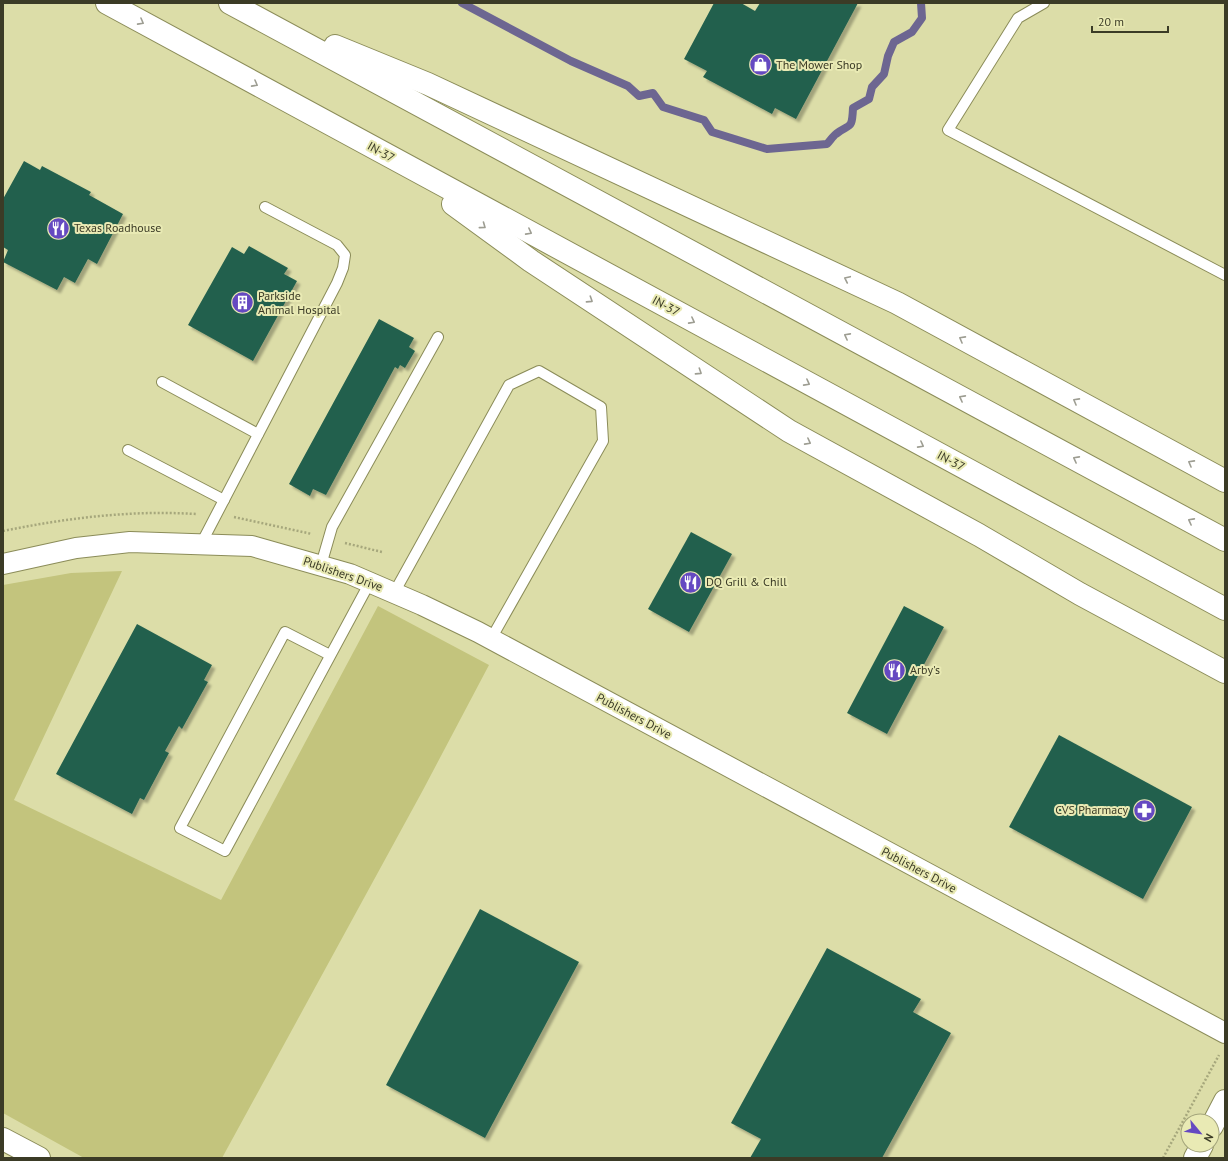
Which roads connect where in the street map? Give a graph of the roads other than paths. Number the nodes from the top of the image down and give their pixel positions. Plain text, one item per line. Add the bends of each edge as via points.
1 (107, 3) edge
2 (1044, 3) edge
3 (233, 5) edge
4 (384, 154) junction
5 (266, 207) dead end
6 (1225, 276) edge
7 (438, 337) dead end
8 (162, 382) dead end
9 (258, 434) junction
10 (128, 450) dead end
11 (1225, 481) edge
12 (224, 500) junction
13 (1225, 540) edge
14 (201, 544) junction
15 (3, 564) edge
16 (321, 565) junction
17 (370, 582) junction
18 (394, 593) junction
19 (1225, 609) edge
20 (491, 639) junction
21 (330, 655) junction
22 (1225, 672) edge
23 (1225, 1033) edge
24 (1225, 1101) edge
25 (1219, 1113) edge
26 (3, 1139) edge
27 (39, 1158) edge

1 -> 4 main road, IN-37
2 - 6 lane via 1018,18 948,130
11 -> 3 main road via 897,303 428,84
13 -> 3 main road
4 -> 19 main road, IN-37
4 -> 22 main road via 531,261 789,431
5 - 9 lane via 337,245 344,255 343,268 337,284
7 - 16 lane via 332,527
8 - 9 lane
9 - 12 lane
10 - 12 lane
12 - 14 lane
14 - 15 street, Publishers Drive via 130,542 76,548
14 - 16 street, Publishers Drive via 252,546
16 - 17 street, Publishers Drive
17 - 18 street, Publishers Drive
17 - 21 lane
18 - 20 street, Publishers Drive
18 - 20 lane via 509,385 540,371 601,407 602,441
20 - 23 street, Publishers Drive
21 - 21 lane via 225,850 180,828 285,632
24 - 25 main road
26 - 27 main road

